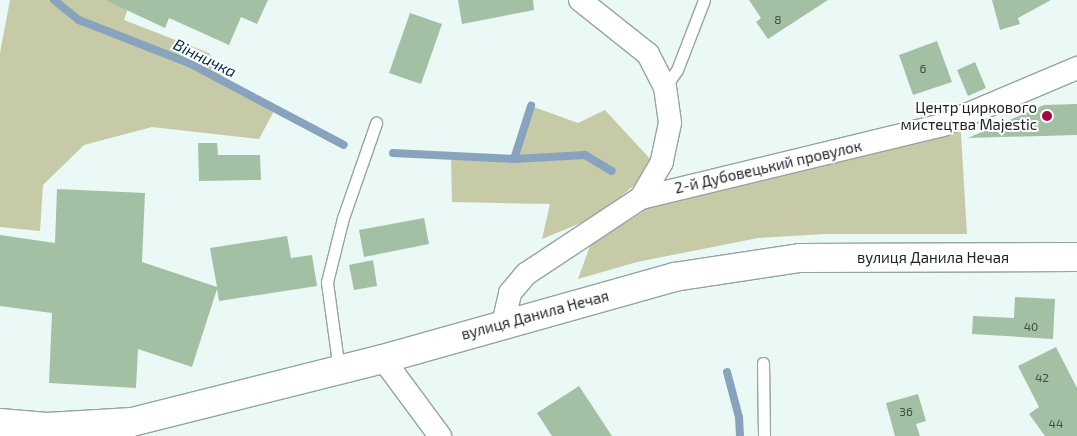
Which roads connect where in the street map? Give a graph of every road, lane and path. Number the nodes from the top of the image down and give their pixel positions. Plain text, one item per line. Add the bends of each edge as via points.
1 (580, 0) edge
2 (704, 0) edge
3 (1077, 68) edge
4 (665, 87) junction
5 (376, 123) dead end
6 (641, 198) junction
7 (1077, 257) edge
8 (503, 324) junction
9 (383, 359) junction
10 (763, 363) dead end
11 (339, 370) junction
12 (0, 423) edge
13 (440, 436) edge
14 (764, 436) edge

1 - 4 street via 648,54
2 - 4 lane via 677,70
3 - 6 street, 2-й Дубовецький провулок via 942,125
4 - 6 street via 670,123 662,162
5 - 11 lane via 344,218 328,282
6 - 8 street, 2-й Дубовецький провулок via 526,274 510,292
7 - 8 main road, вулиця Данила Нечая via 800,258 674,278
8 - 9 main road, вулиця Данила Нечая
9 - 11 main road, вулиця Данила Нечая
9 - 13 street
10 - 14 lane
11 - 12 main road, вулиця Данила Нечая via 132,422 46,427

